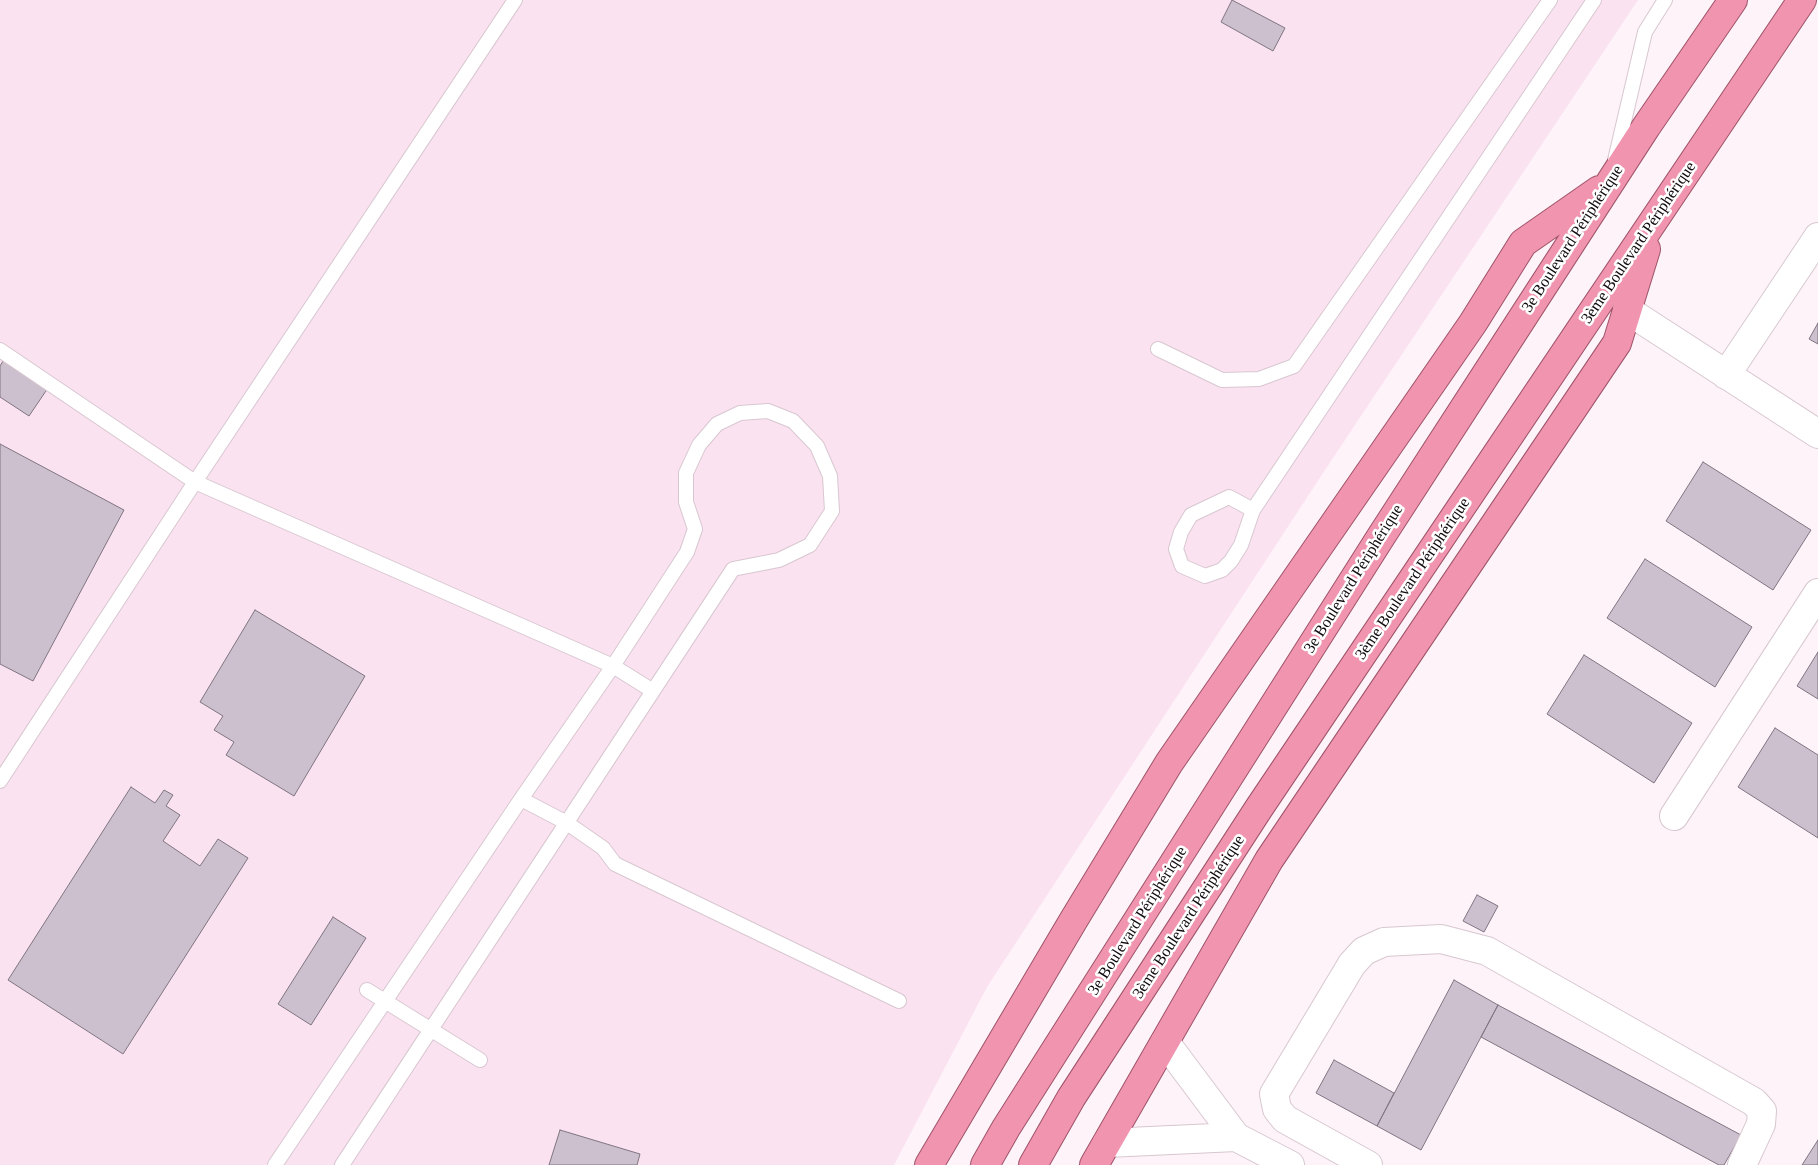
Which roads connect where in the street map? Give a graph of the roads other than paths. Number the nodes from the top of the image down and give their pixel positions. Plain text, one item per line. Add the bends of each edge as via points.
1 (515, 0) edge
2 (1550, 0) edge
3 (1594, 0) edge
4 (1665, 0) edge
5 (1733, 0) edge
6 (1802, 0) edge
7 (1610, 182) junction
8 (1655, 220) junction
9 (1818, 237) edge
10 (1627, 310) junction
11 (1158, 349) dead end
12 (0, 350) edge
13 (1726, 375) junction
14 (1818, 434) edge
15 (195, 482) junction
16 (1253, 510) junction
17 (1818, 593) edge
18 (613, 666) junction
19 (653, 691) junction
20 (0, 781) edge
21 (521, 799) junction
22 (1674, 816) dead end
23 (567, 823) junction
24 (367, 990) dead end
25 (386, 1000) junction
26 (899, 1002) dead end
27 (431, 1029) junction
28 (1165, 1042) junction
29 (480, 1060) dead end
30 (1236, 1137) junction
31 (1100, 1154) edge
32 (275, 1165) edge
33 (342, 1165) edge
34 (929, 1165) edge
35 (985, 1165) edge
36 (1033, 1165) edge
37 (1290, 1165) edge
38 (1368, 1165) edge
39 (1742, 1165) edge

1 - 15 lane
2 - 11 lane via 1294,366 1260,379 1222,380
3 - 16 lane
4 - 7 lane via 1645,32
5 - 7 highway, 3e Boulevard Périphérique
6 - 8 highway, 3ème Boulevard Périphérique
7 - 34 highway via 1523,244 1473,323 1169,763
7 - 35 highway, 3e Boulevard Périphérique via 1382,535
8 - 10 highway
8 - 36 highway, 3ème Boulevard Périphérique via 1259,808 1072,1098
9 - 13 street
10 - 13 street
10 - 28 highway via 1617,343 1269,860
12 - 15 lane
13 - 14 street
15 - 18 lane
15 - 20 lane
16 - 16 lane via 1241,545 1222,570 1205,576 1182,566 1176,549 1181,532 1192,515 1229,497
17 - 22 street
18 - 19 lane
18 - 19 lane via 687,552 695,529 686,502 686,473 698,445 717,424 740,413 768,411 793,421 817,446 830,476 832,511 810,544 779,560 734,569
18 - 21 lane
19 - 23 lane
21 - 23 lane
21 - 25 lane
23 - 26 lane via 603,848 615,864
23 - 27 lane
24 - 25 lane
25 - 27 lane
25 - 32 lane
27 - 29 lane
27 - 33 lane
28 - 30 street
28 - 31 highway
30 - 31 street
30 - 37 street
38 - 39 street via 1285,1119 1277,1109 1274,1094 1352,964 1364,952 1384,942 1441,939 1488,951 1754,1102 1762,1111 1761,1124

